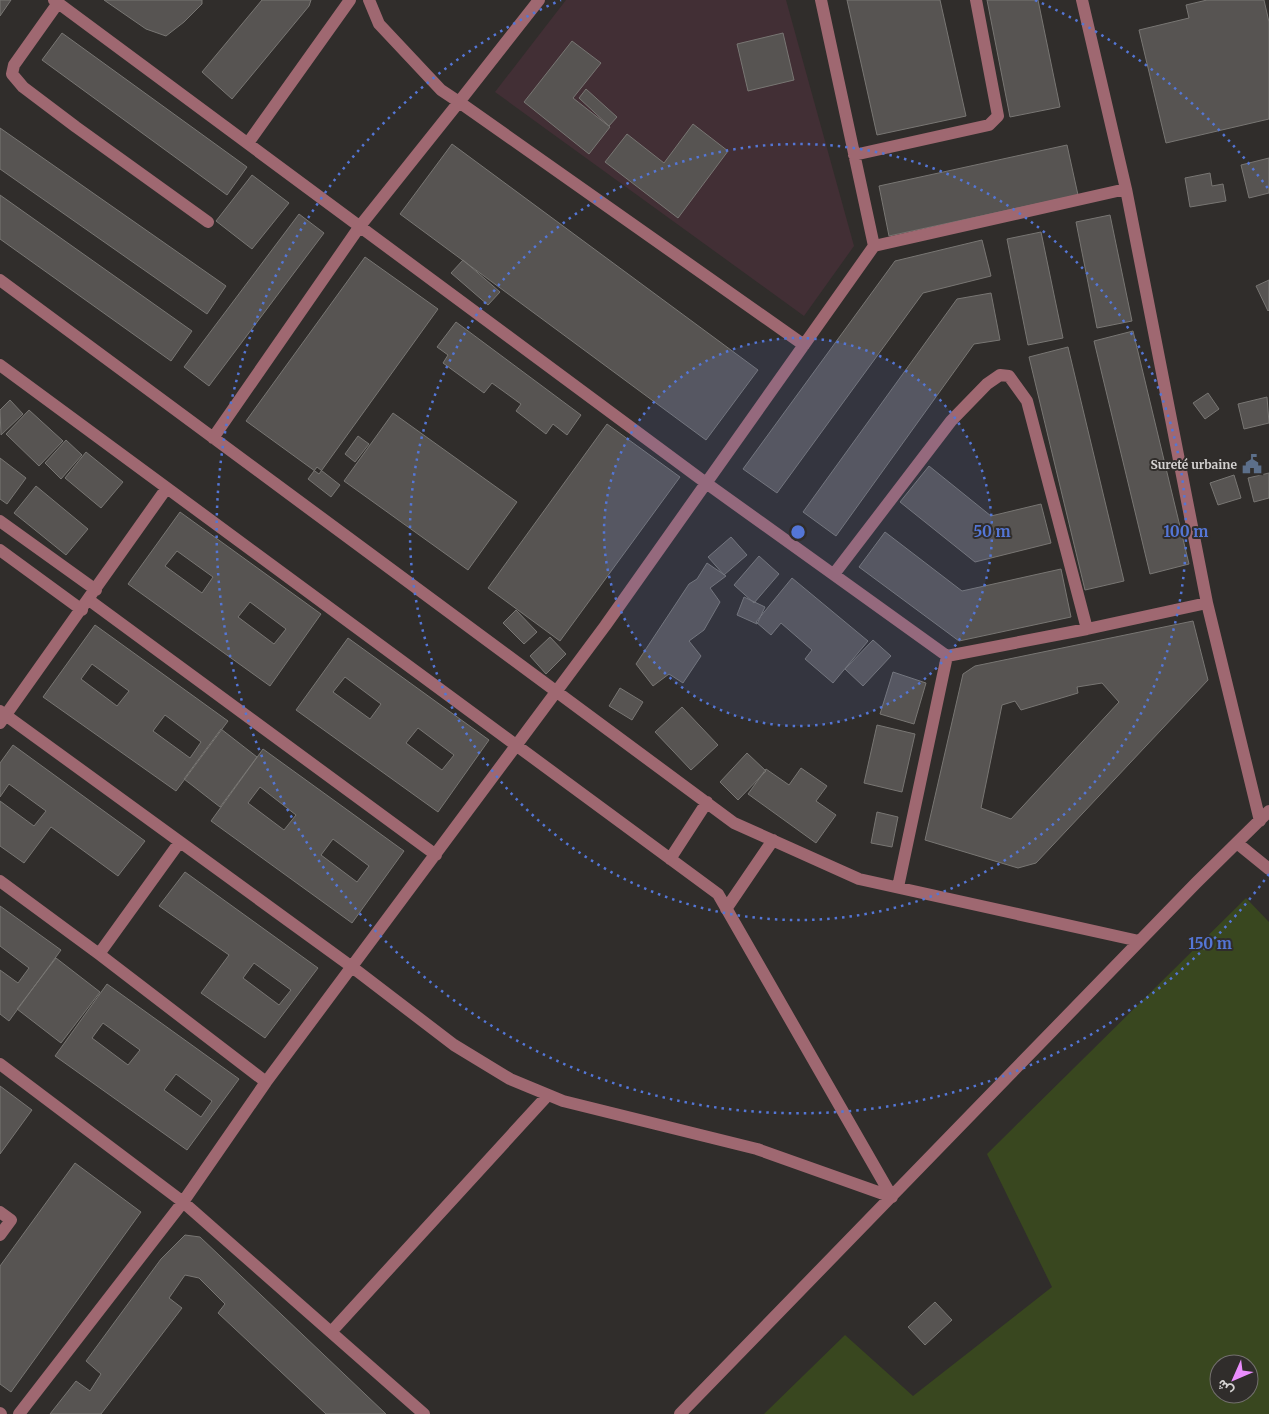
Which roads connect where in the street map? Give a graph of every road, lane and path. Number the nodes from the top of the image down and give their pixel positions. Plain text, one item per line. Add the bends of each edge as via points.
1 (350, 0) edge
2 (369, 0) edge
3 (539, 0) edge
4 (821, 0) edge
5 (976, 0) edge
6 (1082, 0) edge
7 (56, 1) edge
8 (459, 102) junction
9 (248, 143) junction
10 (854, 155) junction
11 (1126, 189) junction
12 (208, 222) dead end
13 (360, 226) junction
14 (874, 246) junction
15 (0, 280) edge
16 (804, 345) junction
17 (0, 365) edge
18 (213, 438) junction
19 (706, 483) junction
20 (166, 489) junction
21 (0, 521) edge
22 (0, 550) edge
23 (834, 574) junction
24 (89, 600) junction
25 (1207, 603) junction
26 (1087, 629) junction
27 (947, 656) junction
28 (557, 691) junction
29 (2, 716) edge
30 (516, 746) junction
31 (707, 802) junction
32 (1269, 811) edge
33 (1260, 821) junction
34 (773, 840) junction
35 (179, 843) junction
36 (1237, 844) junction
37 (436, 855) junction
38 (670, 859) junction
39 (1269, 869) edge
40 (0, 881) edge
41 (898, 887) junction
42 (726, 909) junction
43 (1139, 941) junction
44 (99, 954) junction
45 (352, 967) junction
46 (0, 1064) edge
47 (266, 1082) junction
48 (548, 1095) junction
49 (892, 1197) junction
50 (183, 1202) junction
51 (0, 1212) edge
52 (0, 1235) edge
53 (332, 1331) junction
54 (19, 1414) edge
55 (424, 1414) edge
56 (680, 1414) edge

1 - 9 street
2 - 8 street via 379,24 441,90
3 - 8 street
4 - 10 street
5 - 10 street via 998,116 989,125
6 - 11 street
7 - 9 street
7 - 12 street via 14,65 12,74 23,87 61,116
8 - 13 street
8 - 16 street
9 - 13 street
10 - 14 street
11 - 14 street
11 - 25 street
13 - 18 street
13 - 19 street
14 - 16 street
15 - 18 street
16 - 19 street
17 - 20 street
18 - 28 street
19 - 23 street
19 - 28 street
20 - 24 street
20 - 30 street
21 - 24 street
22 - 24 street
23 - 26 street via 951,421 987,384 1000,375 1009,376 1027,402
23 - 27 street
24 - 29 street
24 - 37 street
25 - 26 street
25 - 33 street
26 - 27 street
27 - 41 street
28 - 30 street
28 - 31 street
29 - 35 street
30 - 37 street
30 - 38 street
31 - 34 street via 734,823
31 - 38 street
32 - 33 street
33 - 36 street
34 - 41 street via 859,879
34 - 42 street
35 - 44 street
35 - 45 street
36 - 39 street
36 - 43 street
37 - 45 street
38 - 42 street via 718,894
40 - 44 street
41 - 43 street
42 - 49 street
43 - 49 street
44 - 47 street
45 - 47 street
45 - 48 street via 454,1045 510,1079
46 - 50 street
47 - 50 street
48 - 49 street via 757,1149
48 - 53 street
49 - 56 street
50 - 53 street
50 - 54 street
51 - 52 street via 11,1220
53 - 55 street

